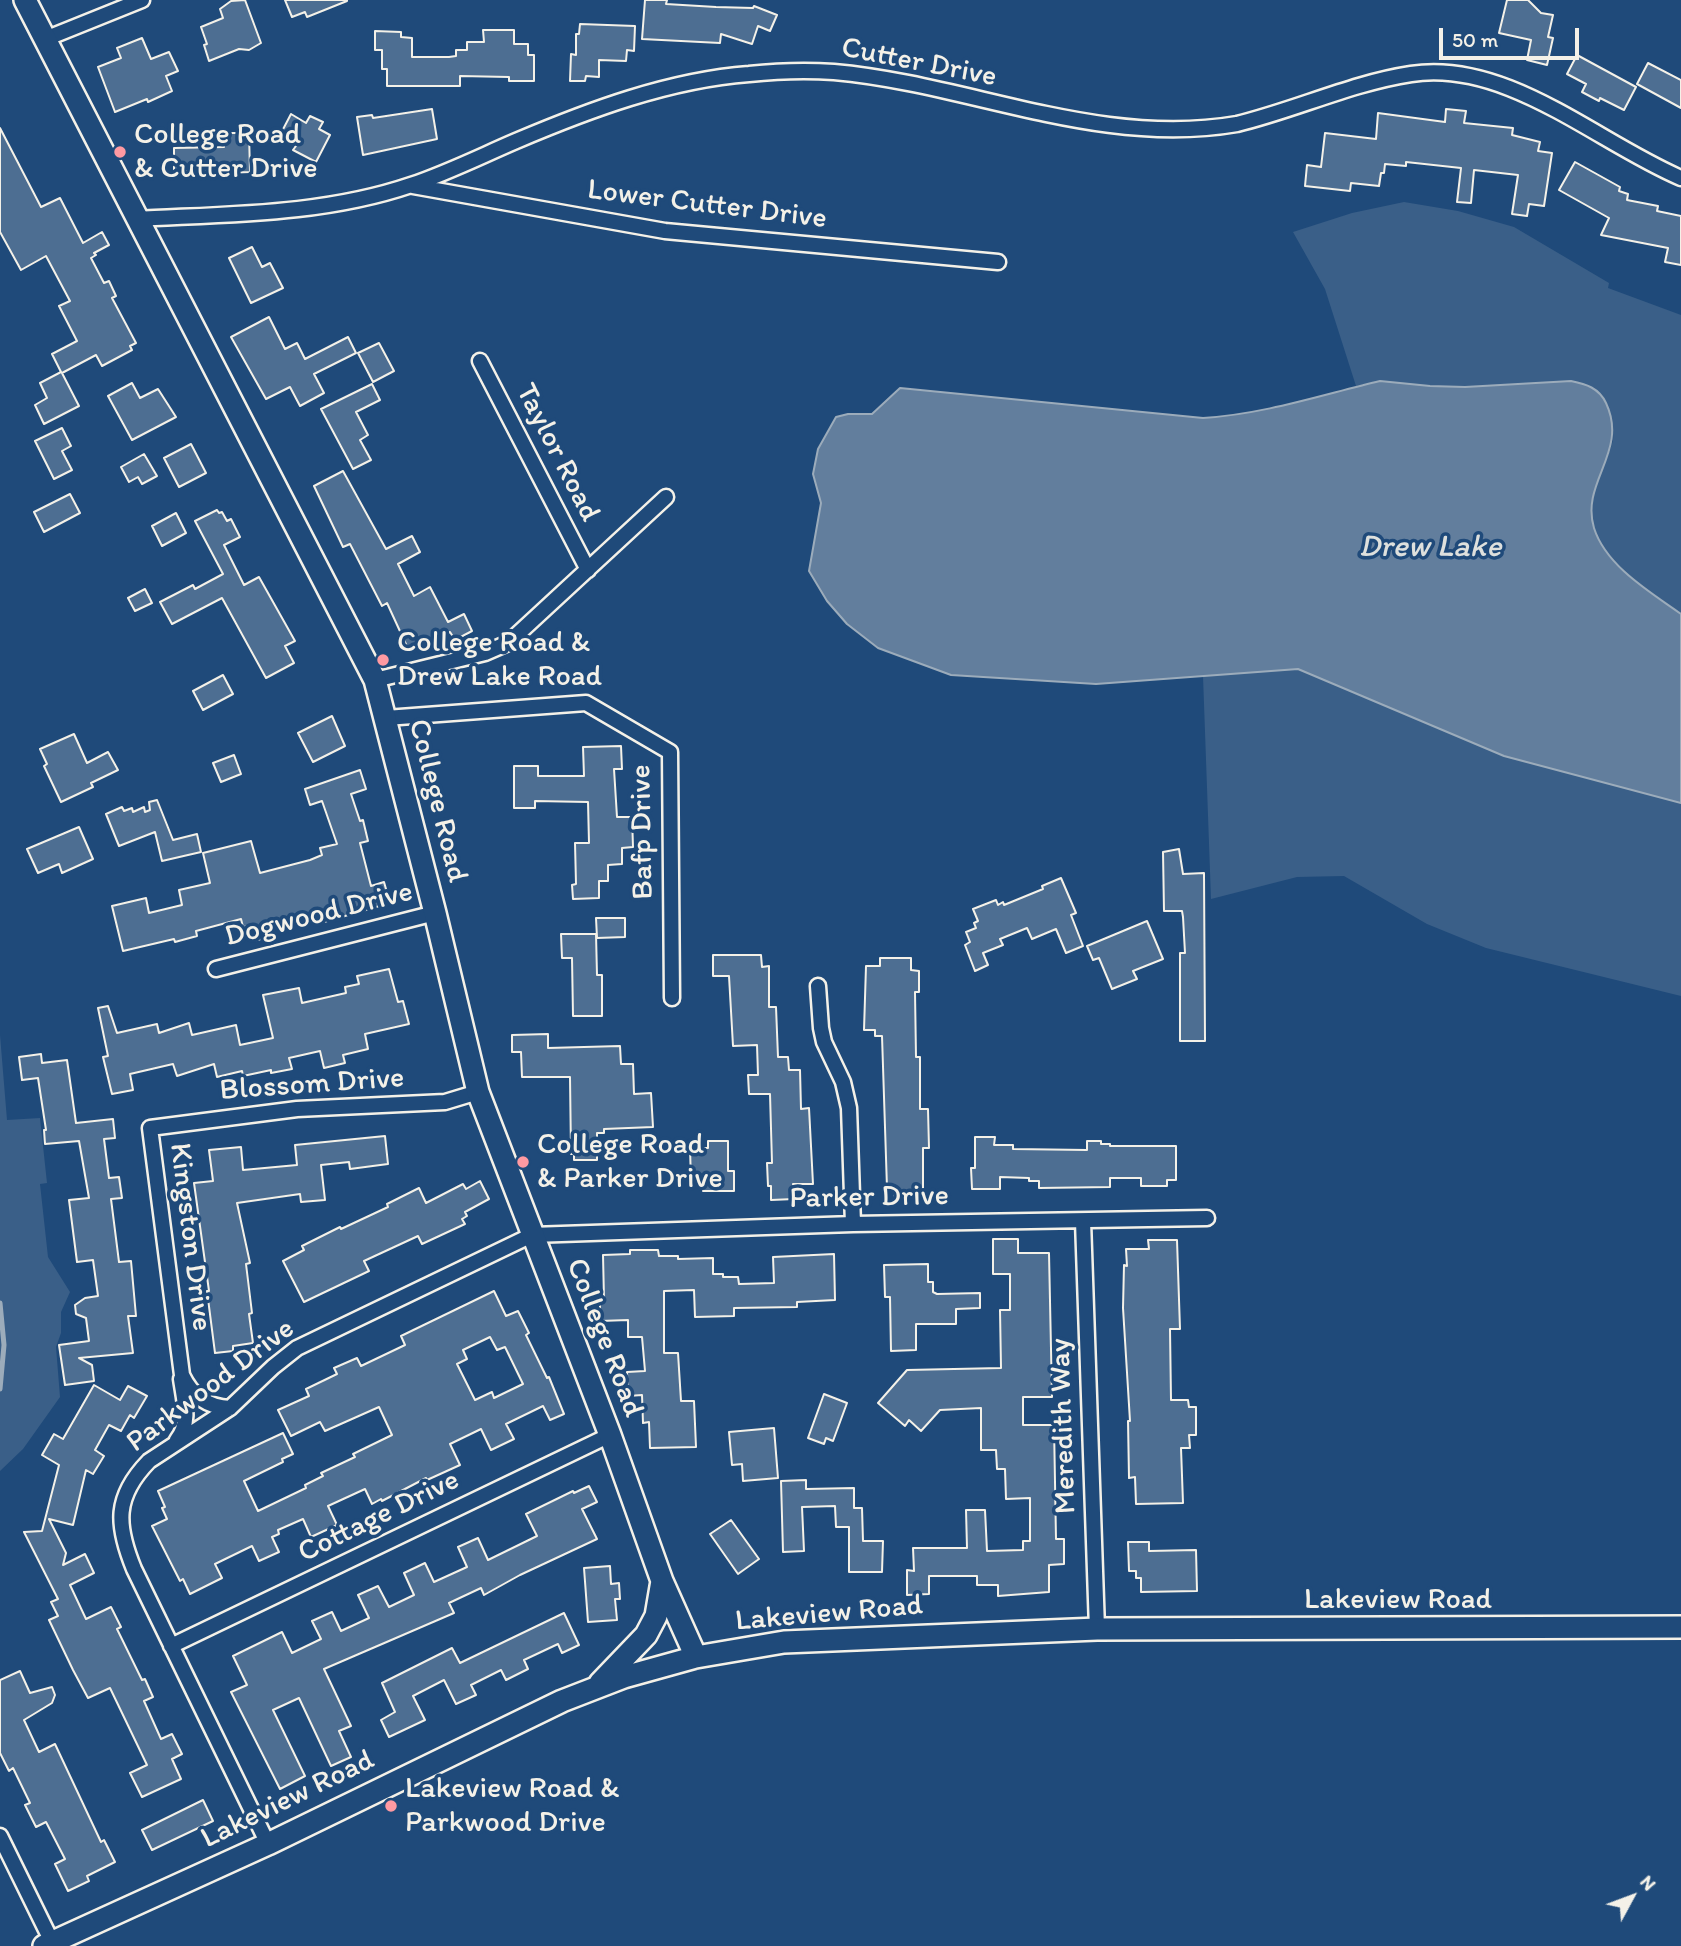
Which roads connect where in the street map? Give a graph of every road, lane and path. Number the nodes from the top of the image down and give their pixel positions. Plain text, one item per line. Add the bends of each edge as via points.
1 (25, 0) edge
2 (142, 0) edge
3 (44, 39) junction
4 (1681, 178) edge
5 (411, 185) junction
6 (136, 219) junction
7 (998, 262) dead end
8 (480, 361) dead end
9 (666, 497) dead end
10 (588, 570) junction
11 (374, 680) junction
12 (386, 718) junction
13 (435, 913) junction
14 (216, 969) dead end
15 (818, 986) dead end
16 (672, 998) dead end
17 (478, 1092) junction
18 (150, 1128) joint
19 (1207, 1218) dead end
20 (1083, 1221) junction
21 (853, 1224) junction
22 (532, 1235) junction
23 (179, 1360) junction
24 (230, 1408) junction
25 (610, 1435) junction
26 (175, 1443) junction
27 (662, 1581) junction
28 (1681, 1627) edge
29 (1097, 1629) junction
30 (172, 1646) junction
31 (696, 1657) junction
32 (594, 1689) junction
33 (0, 1836) edge
34 (268, 1844) junction
35 (48, 1944) edge

1 - 3 street, College Road
2 - 3 street
3 - 6 street, College Road
4 - 5 street, Cutter Drive via 1530,99 1489,82 1431,72 1397,77 1237,124 1158,131 816,71 747,74 668,88 557,124
5 - 6 street, Cutter Drive via 317,208
5 - 7 street, Lower Cutter Drive via 665,231
6 - 11 street, College Road
8 - 10 street, Taylor Road
9 - 10 street
10 - 11 street via 508,643 485,653
11 - 12 street, College Road
12 - 13 street, College Road
12 - 16 street, Bafp Drive via 586,703 670,752
13 - 14 street, Dogwood Drive
13 - 17 street, College Road
15 - 21 street via 823,1035 849,1108
17 - 18 street, Blossom Drive via 445,1102 297,1109
17 - 22 street, College Road
18 - 23 street, Kingston Drive
19 - 20 street, Parker Drive
20 - 21 street, Parker Drive
20 - 29 street, Meredith Way
21 - 22 street, Parker Drive
22 - 24 street, Parkwood Drive via 297,1348
22 - 25 street, College Road
23 - 24 street, Kingston Drive via 194,1394 211,1405
23 - 26 street via 185,1420
24 - 26 street, Parkwood Drive
25 - 27 street, College Road
25 - 30 street, Cottage Drive
26 - 30 street, Parkwood Drive via 149,1461 130,1484 120,1522 130,1560
27 - 31 street, College Road
27 - 32 street via 656,1616 646,1635
28 - 29 street, Lakeview Road
29 - 31 street, Lakeview Road via 784,1642
30 - 34 street, Parkwood Drive
31 - 32 street, Lakeview Road
32 - 34 street, Lakeview Road
33 - 35 street
34 - 35 street, Lakeview Road

